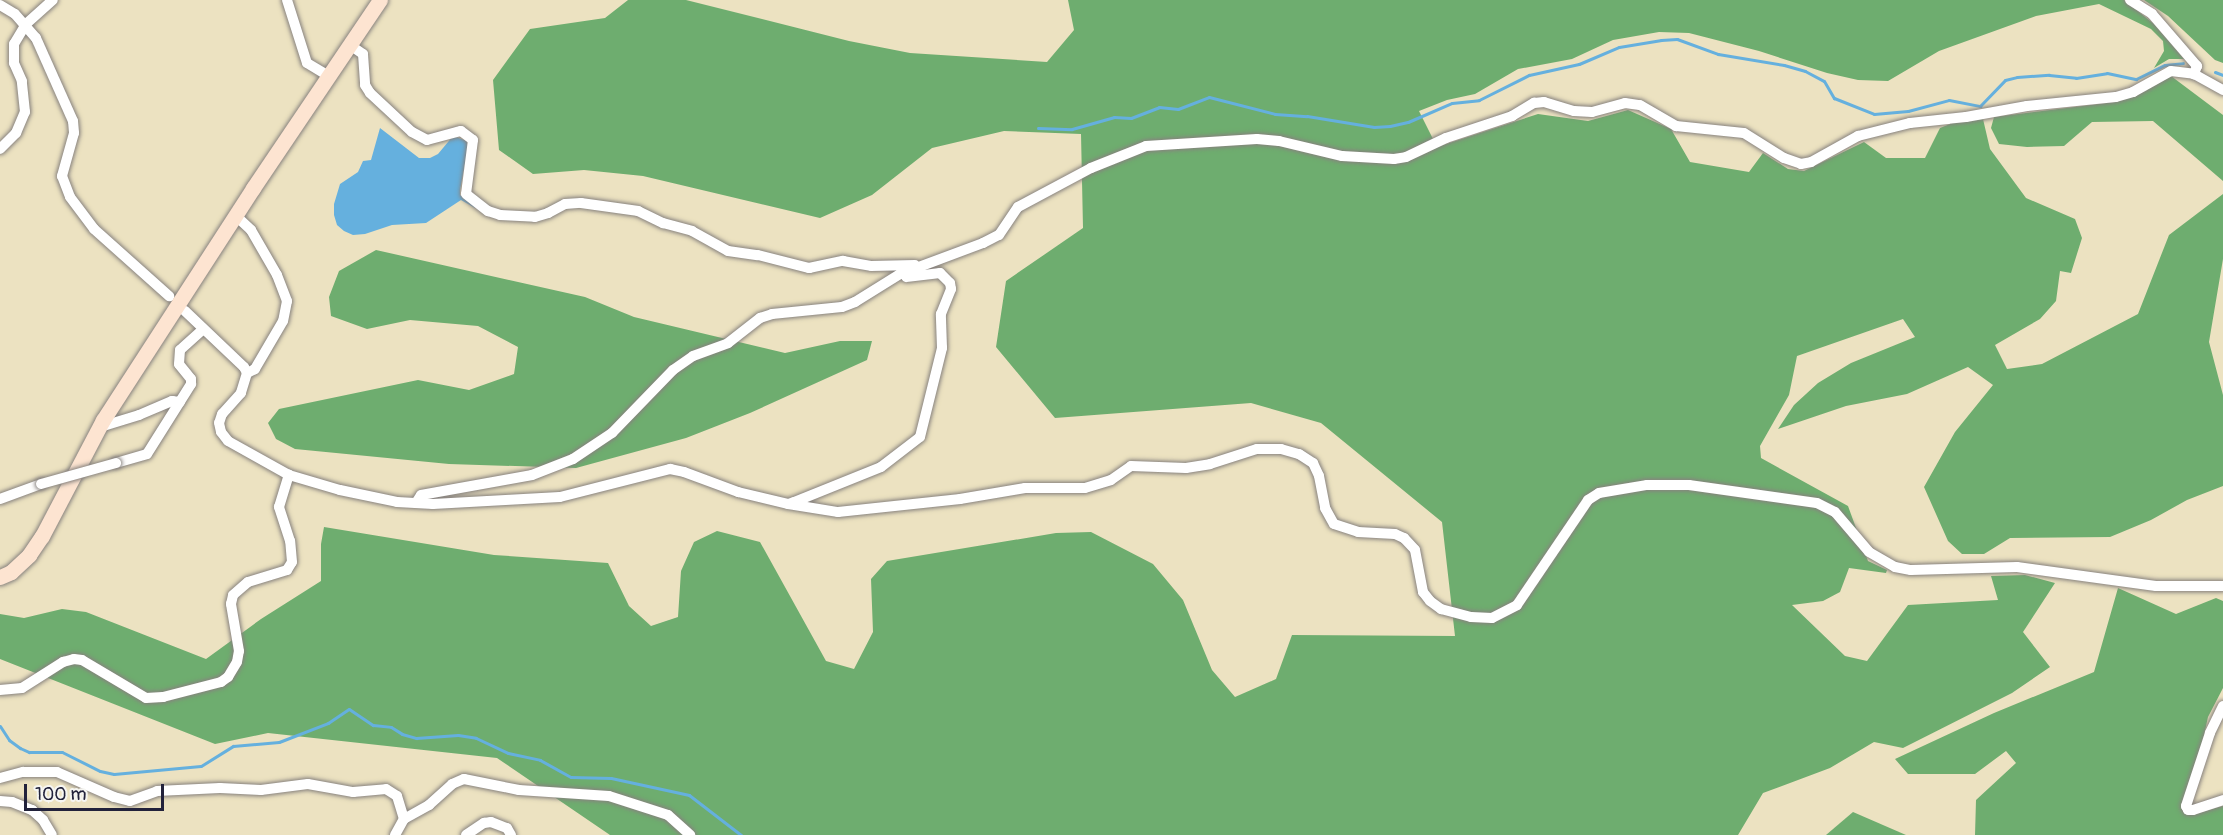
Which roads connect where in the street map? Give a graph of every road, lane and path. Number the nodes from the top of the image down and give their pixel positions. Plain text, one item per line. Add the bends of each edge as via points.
1 (53, 0) edge
2 (287, 0) edge
3 (380, 0) edge
4 (2130, 0) edge
5 (0, 5) edge
6 (26, 24) junction
7 (350, 45) junction
8 (2194, 74) junction
9 (329, 76) junction
10 (2223, 90) edge
11 (0, 149) edge
12 (235, 215) junction
13 (924, 265) junction
14 (900, 274) junction
15 (170, 296) dead end
16 (185, 311) dead end
17 (203, 329) junction
18 (247, 373) junction
19 (180, 402) junction
20 (99, 427) junction
21 (289, 475) junction
22 (0, 499) edge
23 (416, 503) junction
24 (788, 504) junction
25 (0, 577) edge
26 (2223, 586) edge
27 (0, 690) edge
28 (2223, 706) edge
29 (0, 778) edge
30 (2223, 800) edge
31 (0, 801) edge
32 (404, 819) junction
33 (52, 835) edge
34 (395, 835) edge
35 (466, 835) edge
36 (511, 835) edge
37 (690, 835) edge

1 - 6 street
2 - 9 street via 307,63
3 - 7 street
4 - 8 street via 2152,14 2197,66
5 - 6 street
6 - 11 street via 14,44 13,54 26,95 25,112 16,133
6 - 15 street via 73,121 74,133 62,176 70,197 94,229
7 - 9 street
7 - 13 street via 363,54 365,85 370,93 411,132 427,140 461,131 473,140 466,194 488,211 535,217 565,204 581,203 638,211 692,231 728,251 809,268 843,261 872,267
8 - 10 street
8 - 13 street via 2171,70 2133,92 2116,97 1910,123 1858,136 1801,164 1744,133 1676,126 1640,105 1625,103 1592,112 1534,103 1512,116 1394,159 1342,156 1257,139 1146,146 1091,168 1018,207 999,235
9 - 12 street
12 - 18 street via 251,230 277,275 286,301 283,321 255,369
12 - 20 street
13 - 14 street
14 - 23 street via 842,307 760,318 728,343 693,356 673,370 612,433 573,459 532,475 421,495
14 - 24 street via 908,278 940,273 951,289 941,314 942,348 920,437 881,467
16 - 17 street
17 - 18 street
17 - 19 street via 180,350 179,364 191,379
18 - 21 street via 241,393 222,414 221,432 238,448
19 - 20 street via 172,401
19 - 22 street, bridge via 147,454
20 - 25 street via 42,536 29,555
21 - 23 street via 340,490
21 - 27 street via 279,507 292,562 287,570 248,582 233,595 239,651 228,677 163,697 146,698 74,659 22,688
23 - 24 street via 560,497 670,469
24 - 26 street via 838,512 1025,488 1085,488 1111,480 1131,466 1186,468 1257,448 1281,449 1313,463 1325,508 1334,524 1358,532 1404,538 1415,550 1423,592 1430,601 1441,609 1471,617 1492,618 1517,605 1588,500 1599,493 1647,485 1689,485 1817,502 1835,512 1869,552 1894,567 1911,570 2017,567 2156,586
28 - 30 street via 2186,806 2193,810
29 - 32 street via 23,772 57,772 130,801 157,791 220,788 261,790 308,784 353,792 386,789 397,796
31 - 33 street via 32,810
32 - 34 street
32 - 37 street via 429,805 452,784 464,780 519,790 609,796 668,815
35 - 36 street via 490,822 507,828

